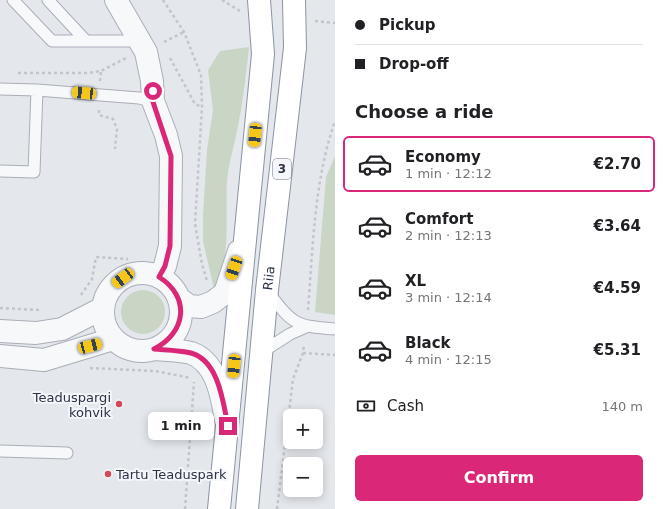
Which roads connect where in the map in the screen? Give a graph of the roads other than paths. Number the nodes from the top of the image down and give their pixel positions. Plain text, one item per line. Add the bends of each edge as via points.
1 (13, 0) edge
2 (48, 0) edge
3 (116, 0) edge
4 (272, 0) edge
5 (294, 0) edge
6 (252, 7) edge
7 (308, 10) edge
8 (86, 41) junction
9 (143, 47) junction
10 (295, 48) junction
11 (263, 54) junction
12 (0, 89) edge
13 (37, 90) junction
14 (153, 102) junction
15 (0, 171) edge
16 (246, 225) junction
17 (159, 277) junction
18 (267, 290) junction
19 (178, 298) junction
20 (103, 308) junction
21 (306, 327) junction
22 (335, 329) edge
23 (0, 331) edge
24 (113, 339) junction
25 (154, 349) junction
26 (261, 353) junction
27 (0, 356) edge
28 (228, 426) junction
29 (0, 451) edge
30 (68, 453) dead end
31 (218, 509) edge
32 (247, 509) edge

1 - 8 lane via 52,40
2 - 8 lane
3 - 9 street
4 - 11 highway, Riia via 270,28
5 - 10 highway, Riia / 3
6 - 11 highway, Riia
7 - 10 highway, Riia / 3 via 304,15
8 - 9 lane
9 - 14 street via 152,81
10 - 18 highway, Riia / 3
11 - 16 highway, Riia
12 - 13 lane
13 - 14 lane via 139,98
13 - 15 lane via 34,172
14 - 17 street via 171,156 170,246
16 - 19 street via 225,294 201,307 189,306
16 - 28 highway, Riia
17 - 19 street via 170,286
17 - 20 street via 147,273 123,278 106,296
18 - 21 lane via 286,315
18 - 26 highway, Riia / 3
19 - 25 street via 181,310 177,329 165,344
20 - 23 street via 62,329 36,333
20 - 24 street via 103,320
21 - 22 lane
21 - 26 lane
24 - 25 street via 132,350
24 - 27 street via 44,360
25 - 28 street via 191,353 208,364 223,401
26 - 32 highway, Riia / 3
28 - 31 highway, Riia
29 - 30 lane

